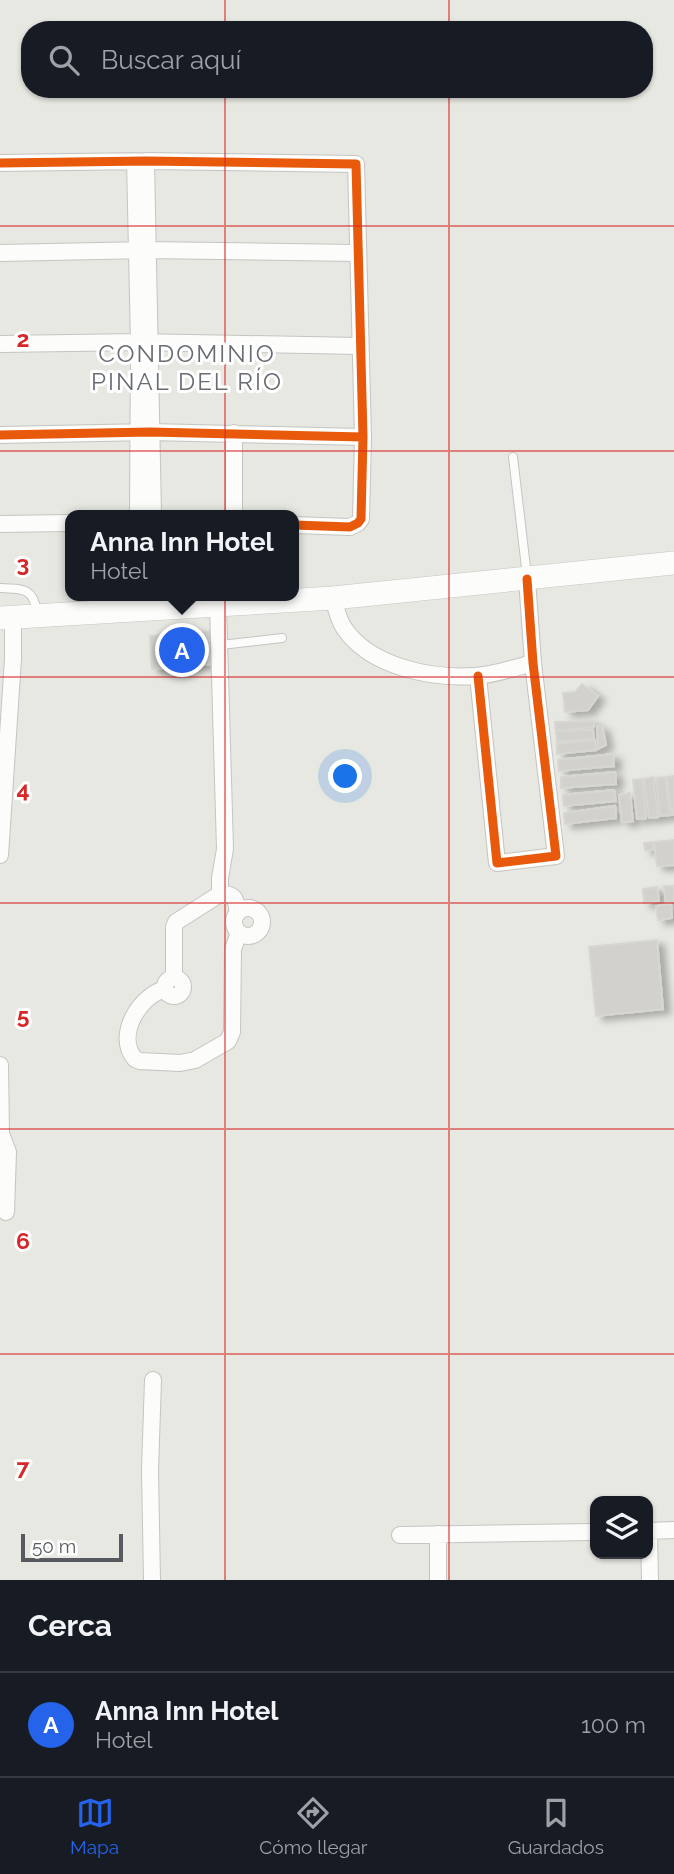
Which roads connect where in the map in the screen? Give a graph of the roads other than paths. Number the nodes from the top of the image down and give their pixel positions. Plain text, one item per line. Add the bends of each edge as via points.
1 (140, 161) junction
2 (0, 163) edge
3 (142, 250) junction
4 (0, 253) edge
5 (359, 253) junction
6 (144, 342) junction
7 (0, 344) edge
8 (359, 346) junction
9 (144, 432) junction
10 (234, 433) junction
11 (0, 435) edge
12 (363, 437) junction
13 (513, 457) dead end
14 (138, 510) edge
15 (152, 510) edge
16 (234, 510) edge
17 (65, 523) edge
18 (0, 524) edge
19 (299, 525) edge
20 (674, 563) edge
21 (527, 579) junction
22 (0, 588) edge
23 (333, 598) junction
24 (299, 599) edge
25 (218, 601) edge
26 (154, 602) edge
27 (37, 615) junction
28 (6, 618) edge
29 (282, 638) dead end
30 (221, 645) junction
31 (533, 663) junction
32 (478, 676) junction
33 (0, 855) edge
34 (220, 894) junction
35 (238, 912) junction
36 (239, 933) junction
37 (0, 1065) edge
38 (6, 1212) dead end
39 (153, 1380) dead end
40 (653, 1531) edge
41 (674, 1531) edge
42 (590, 1532) edge
43 (438, 1534) junction
44 (400, 1535) dead end
45 (649, 1559) edge
46 (152, 1580) edge
47 (438, 1580) edge
48 (650, 1580) edge

1 - 2 street
1 - 3 street
1 - 5 street via 356,164
3 - 4 street
3 - 5 street
3 - 6 street
5 - 8 street
6 - 7 street
6 - 8 street
6 - 9 street
8 - 12 street
9 - 10 street
9 - 11 street
9 - 14 street
9 - 15 street
10 - 12 street
10 - 16 street
12 - 19 street via 358,523 350,527
13 - 21 lane
17 - 18 street
20 - 21 main road
21 - 23 main road
21 - 31 street
22 - 27 lane via 27,591
23 - 24 main road
23 - 32 street via 343,626 373,654 422,672
25 - 26 main road
25 - 30 street
26 - 27 main road
27 - 28 main road
28 - 33 street via 13,659
29 - 30 lane
30 - 34 street via 225,849
31 - 32 street
31 - 32 street via 556,856 497,863
34 - 35 street via 233,896
34 - 36 street via 174,925 169,983 131,1019 129,1046 135,1059 191,1062 228,1041 232,1032 233,949
35 - 36 street via 234,921
35 - 36 street via 255,910 262,922 252,936
37 - 38 street via 1,1134 8,1152
39 - 46 street
40 - 41 street
42 - 43 street
43 - 44 street
43 - 47 street
45 - 48 street

